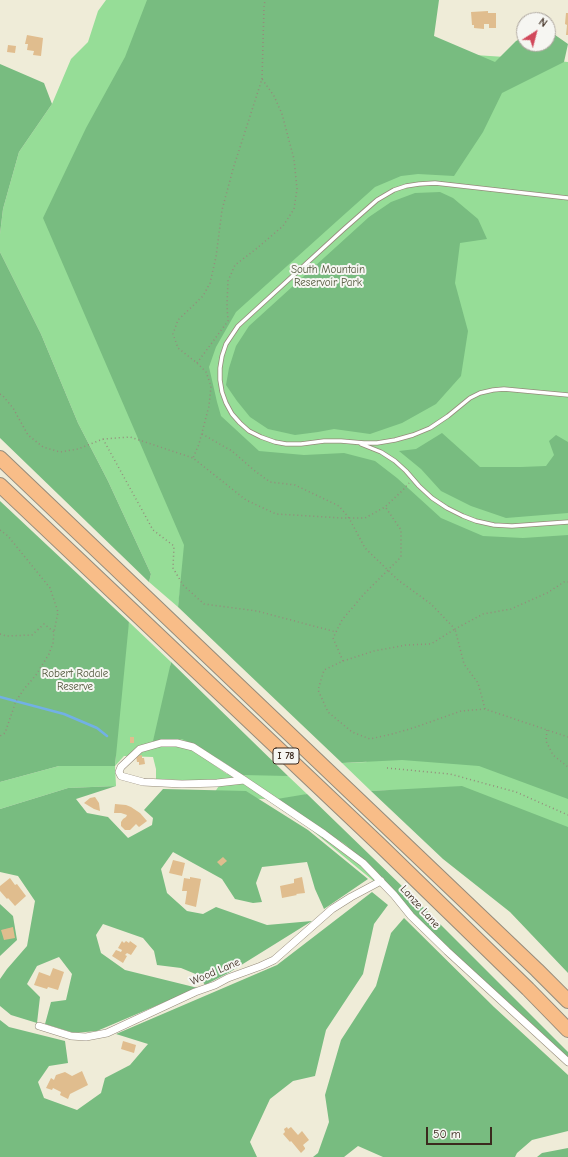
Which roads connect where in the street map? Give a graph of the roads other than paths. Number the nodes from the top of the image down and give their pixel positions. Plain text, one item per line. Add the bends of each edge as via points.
1 (567, 197) edge
2 (568, 395) edge
3 (355, 443) junction
4 (0, 458) edge
5 (0, 485) edge
6 (568, 522) edge
7 (244, 780) junction
8 (381, 880) junction
9 (568, 1001) edge
10 (40, 1026) dead end
11 (568, 1030) edge
12 (568, 1062) edge

1 - 3 lane via 435,183 394,190 377,200 238,326 226,344 220,380 226,403 240,423 261,437 286,444 324,441
2 - 3 lane via 493,390 470,398 430,428 413,435 377,443
3 - 6 lane via 368,446 395,461 432,498 476,521 512,526
4 - 9 highway, I 78
5 - 11 highway, I 78 via 375,840
7 - 7 street, Lanze Lane via 193,747 177,743 161,743 140,749 120,767 119,772 121,776 143,782 217,783
7 - 8 street, Lanze Lane via 324,834
8 - 10 street, Wood Lane via 332,909 274,960 195,992 107,1033 86,1037 71,1036
8 - 12 street, Lanze Lane via 411,916 447,952

